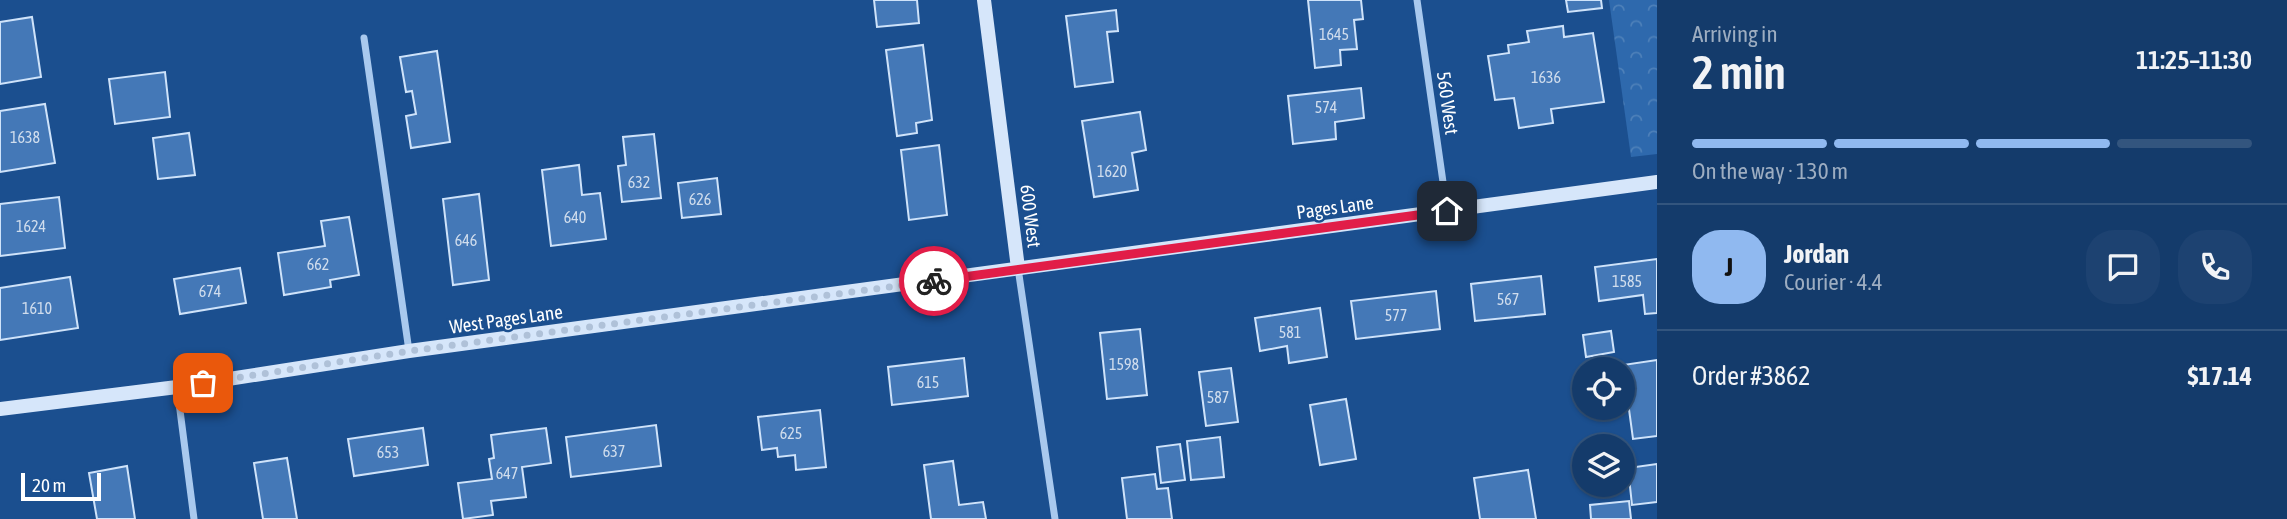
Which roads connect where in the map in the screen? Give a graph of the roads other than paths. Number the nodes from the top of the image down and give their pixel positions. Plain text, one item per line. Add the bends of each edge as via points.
1 (984, 0) edge
2 (1417, 0) edge
3 (364, 38) dead end
4 (1657, 183) edge
5 (1447, 211) junction
6 (1018, 268) junction
7 (410, 351) junction
8 (177, 387) junction
9 (0, 409) edge
10 (194, 519) edge
11 (1055, 519) edge

1 - 6 street, 600 West
2 - 5 street, 560 West
3 - 7 street
4 - 5 street, Pages Lane
5 - 6 street, Pages Lane
6 - 7 street, West Pages Lane
6 - 11 street, 600 West
7 - 8 street, West Pages Lane
8 - 9 street, West Pages Lane
8 - 10 street

